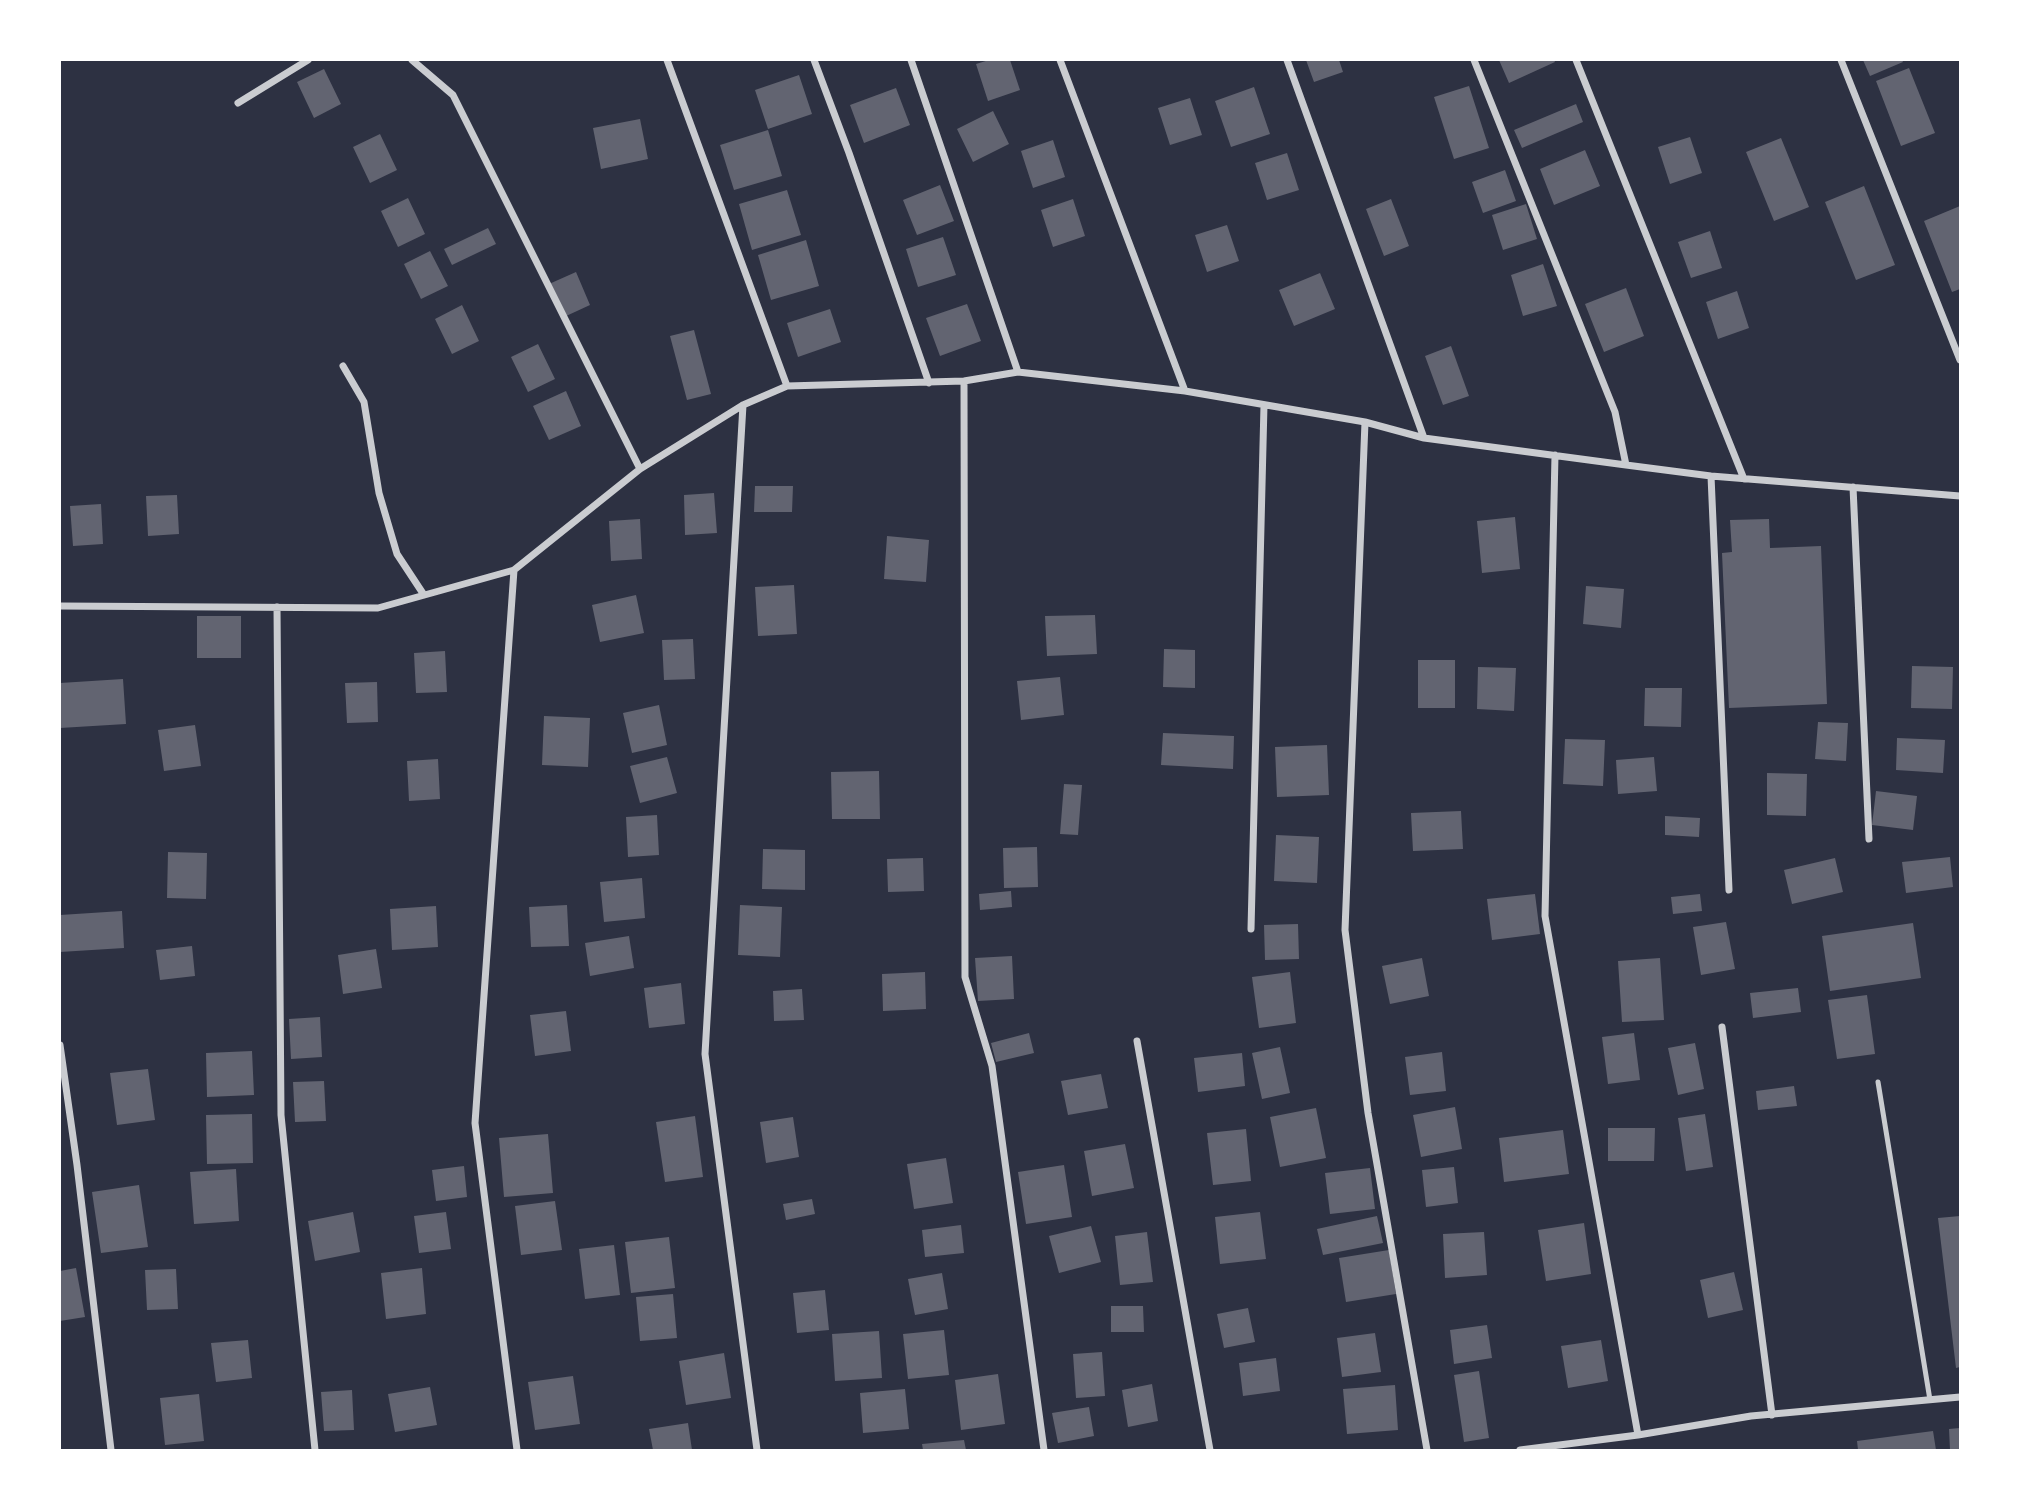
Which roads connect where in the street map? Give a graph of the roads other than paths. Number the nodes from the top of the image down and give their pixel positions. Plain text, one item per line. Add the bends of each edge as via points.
1 (308, 60) edge
2 (412, 60) edge
3 (667, 60) edge
4 (814, 60) edge
5 (911, 60) edge
6 (1060, 60) edge
7 (1287, 60) edge
8 (1474, 60) edge
9 (1576, 60) edge
10 (1841, 60) edge
11 (238, 103) dead end
12 (1961, 360) edge
13 (343, 366) dead end
14 (1018, 372) junction
15 (964, 381) junction
16 (929, 383) junction
17 (787, 386) junction
18 (1185, 391) junction
19 (743, 405) junction
20 (1264, 405) junction
21 (1366, 422) junction
22 (1424, 439) junction
23 (1555, 455) junction
24 (1626, 465) junction
25 (639, 469) junction
26 (1712, 476) junction
27 (1744, 478) junction
28 (1853, 487) junction
29 (1961, 496) edge
30 (514, 570) junction
31 (424, 595) junction
32 (60, 606) edge
33 (277, 607) junction
34 (1869, 839) dead end
35 (1729, 890) dead end
36 (1251, 929) dead end
37 (1721, 1027) dead end
38 (1137, 1041) dead end
39 (60, 1045) edge
40 (1878, 1082) dead end
41 (1961, 1397) edge
42 (1930, 1400) junction
43 (1772, 1415) junction
44 (1637, 1435) junction
45 (111, 1451) edge
46 (315, 1451) edge
47 (517, 1451) edge
48 (758, 1451) edge
49 (1044, 1451) edge
50 (1210, 1451) edge
51 (1427, 1451) edge
52 (1520, 1451) edge

1 - 11 street
2 - 25 street via 453,94
3 - 17 street
4 - 16 street
5 - 14 street
6 - 18 street
7 - 22 street
8 - 24 street via 1615,412
9 - 27 street
10 - 12 street
13 - 31 street via 364,402 379,493 397,554
14 - 15 street
14 - 18 street
15 - 16 street
15 - 49 street via 965,977 992,1066
16 - 17 street
17 - 19 street
18 - 20 street
19 - 25 street
19 - 48 street via 705,1054
20 - 21 street
20 - 36 street
21 - 22 street
21 - 51 street via 1345,930 1368,1113
22 - 23 street
23 - 24 street
23 - 44 street via 1545,916
24 - 26 street
25 - 30 street
26 - 27 street
26 - 35 street
27 - 28 street
28 - 29 street
28 - 34 street
30 - 31 street
30 - 47 street via 475,1123
31 - 33 street via 377,608
32 - 33 street
33 - 46 street via 281,1115
37 - 43 street
38 - 50 street
39 - 45 street
40 - 42 lane
41 - 42 street
42 - 43 street
43 - 44 street
44 - 52 street

